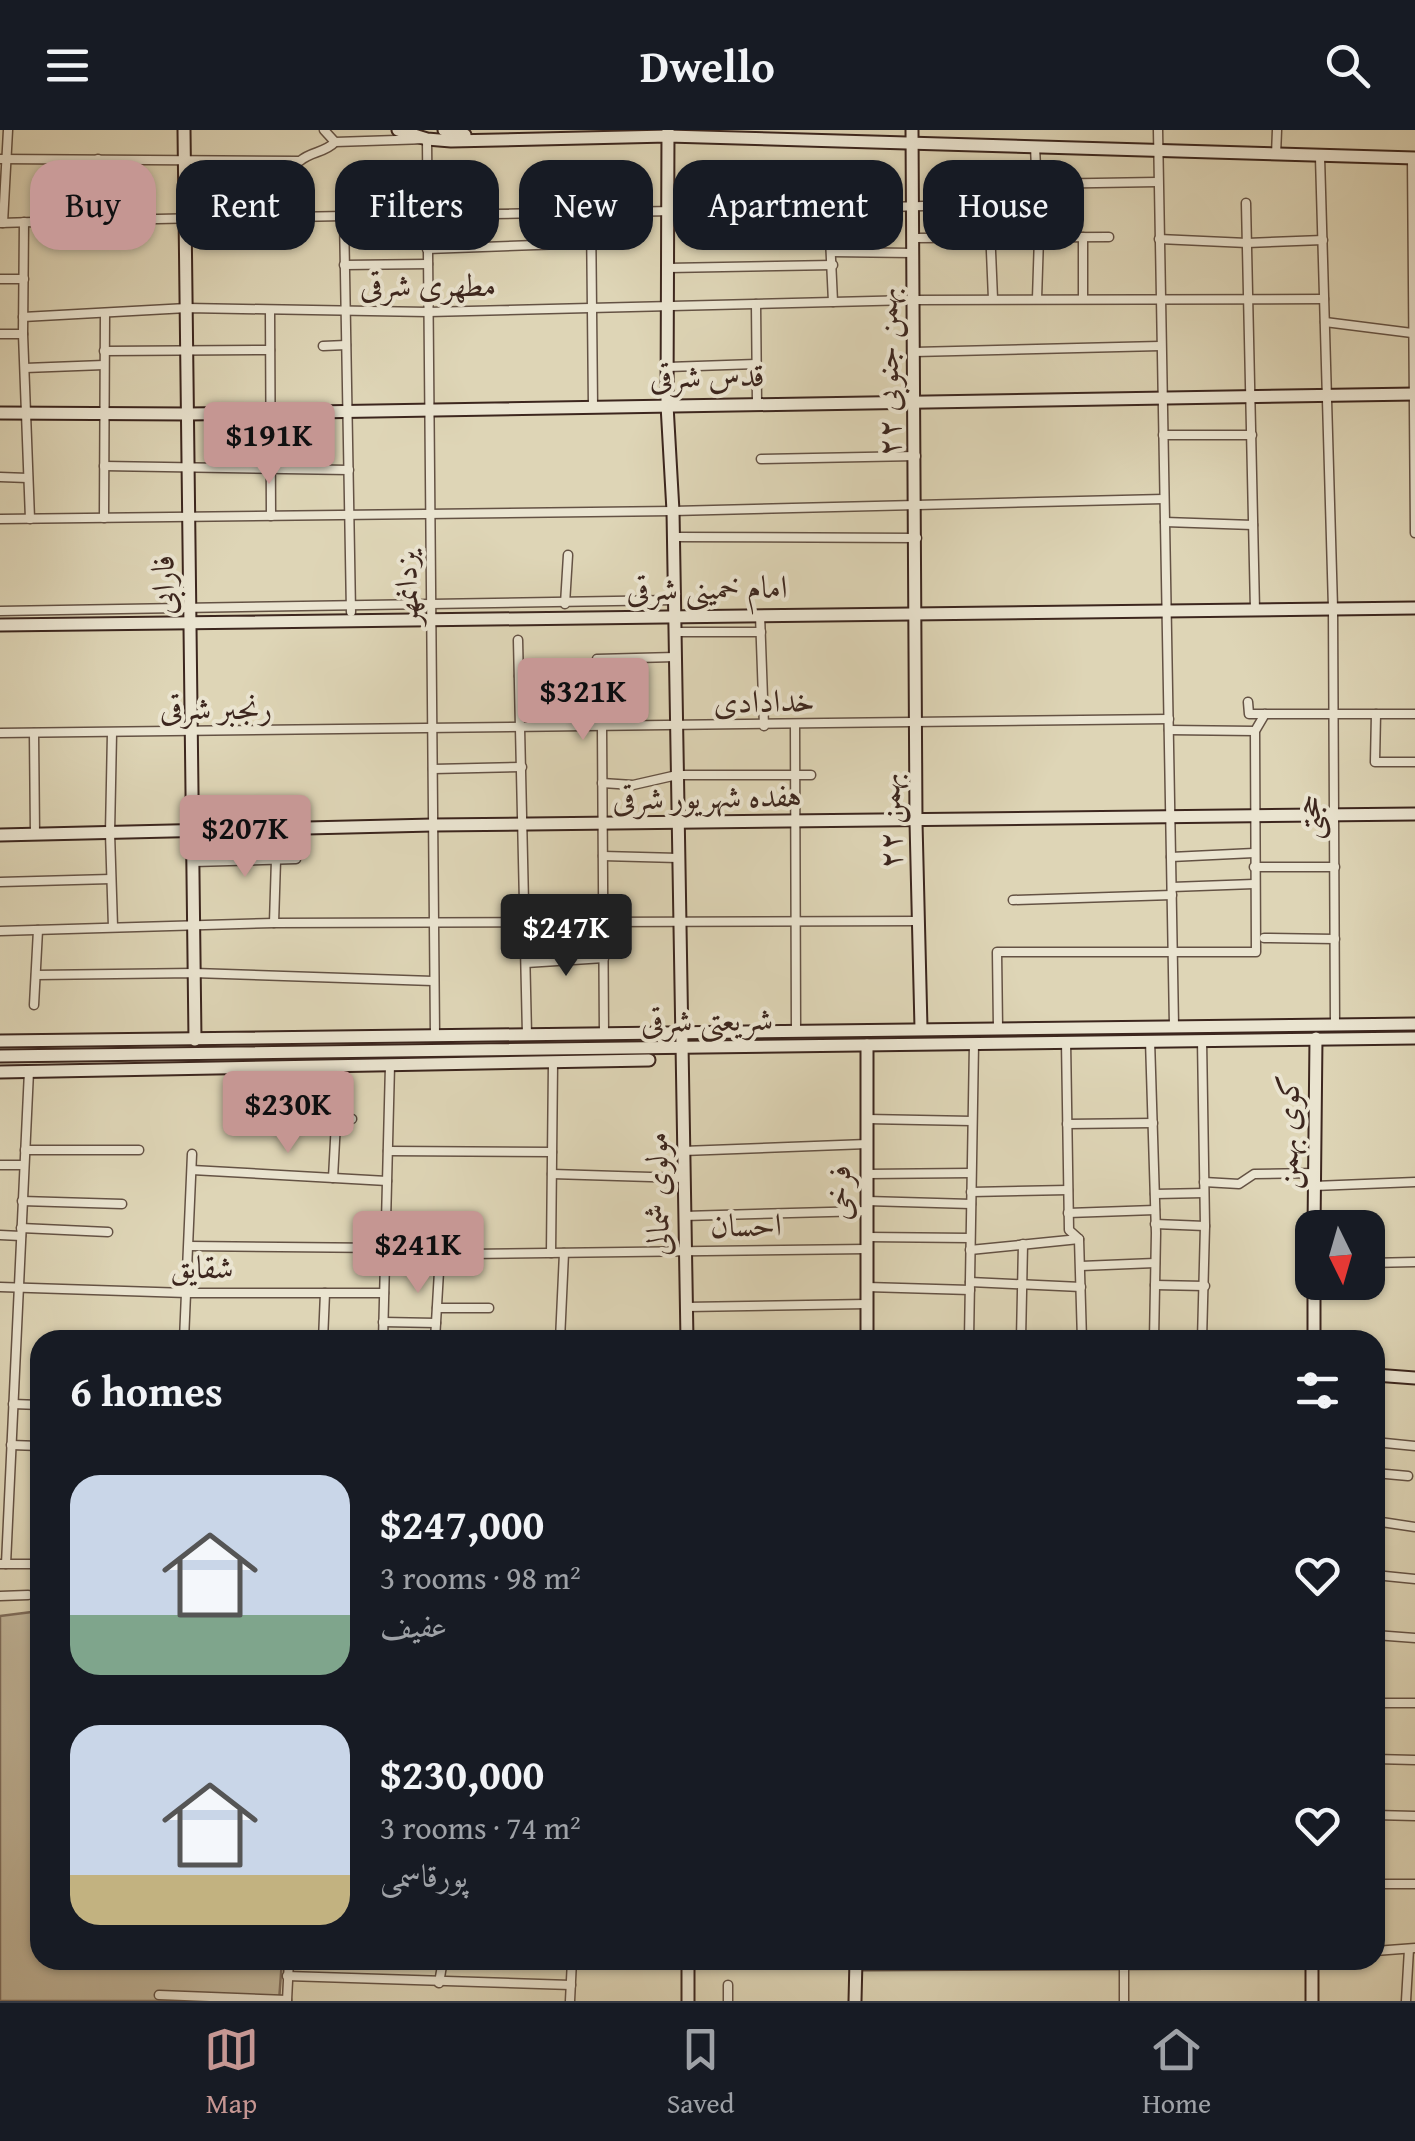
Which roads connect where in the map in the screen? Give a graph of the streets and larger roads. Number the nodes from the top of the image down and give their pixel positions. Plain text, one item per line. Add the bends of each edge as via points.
1 (184, 130) edge
2 (324, 130) edge
3 (398, 130) edge
4 (444, 130) edge
5 (1036, 130) edge
6 (1158, 130) edge
7 (1277, 130) edge
8 (8, 131) edge
9 (0, 132) edge
10 (668, 133) edge
11 (552, 134) edge
12 (783, 134) edge
13 (912, 137) edge
14 (427, 139) junction
15 (479, 139) junction
16 (335, 142) junction
17 (1035, 146) junction
18 (1157, 153) junction
19 (1276, 155) junction
20 (1320, 158) junction
21 (1414, 158) edge
22 (4, 159) edge
23 (98, 159) joint
24 (185, 159) junction
25 (427, 160) edge
26 (1035, 160) edge
27 (1158, 182) junction
28 (1084, 183) edge
29 (1246, 203) dead end
30 (1414, 206) edge
31 (911, 207) junction
32 (923, 207) edge
33 (653, 214) edge
34 (669, 214) junction
35 (176, 217) edge
36 (24, 222) junction
37 (2, 223) edge
38 (1084, 237) edge
39 (1109, 237) dead end
40 (912, 238) junction
41 (923, 238) edge
42 (1158, 239) junction
43 (1324, 240) junction
44 (1247, 243) junction
45 (186, 250) edge
46 (344, 250) edge
47 (428, 250) edge
48 (591, 250) edge
49 (991, 250) edge
50 (1039, 250) edge
51 (1083, 250) edge
52 (832, 252) joint
53 (912, 253) junction
54 (1414, 258) edge
55 (428, 264) junction
56 (344, 265) junction
57 (833, 265) junction
58 (668, 268) junction
59 (0, 278) edge
60 (24, 278) junction
61 (993, 299) junction
62 (1037, 299) junction
63 (1084, 299) junction
64 (1160, 299) junction
65 (1249, 299) junction
66 (1324, 299) junction
67 (913, 300) junction
68 (833, 302) junction
69 (756, 304) junction
70 (668, 306) junction
71 (187, 308) junction
72 (591, 308) junction
73 (270, 310) junction
74 (345, 311) junction
75 (105, 312) junction
76 (428, 312) junction
77 (24, 317) junction
78 (1325, 322) junction
79 (1412, 333) junction
80 (0, 334) edge
81 (23, 334) junction
82 (346, 345) junction
83 (323, 346) dead end
84 (1160, 346) junction
85 (188, 350) junction
86 (270, 350) junction
87 (104, 352) junction
88 (914, 352) junction
89 (104, 364) junction
90 (756, 364) junction
91 (668, 367) junction
92 (24, 368) junction
93 (1326, 394) junction
94 (1414, 394) edge
95 (1252, 395) junction
96 (1161, 396) junction
97 (915, 400) junction
98 (757, 403) junction
99 (668, 404) junction
100 (593, 406) junction
101 (428, 409) junction
102 (348, 410) junction
103 (270, 412) junction
104 (0, 413) edge
105 (26, 413) junction
106 (103, 413) junction
107 (189, 414) junction
108 (1163, 435) junction
109 (1252, 435) junction
110 (916, 456) junction
111 (761, 459) dead end
112 (104, 466) junction
113 (190, 467) junction
114 (270, 468) junction
115 (349, 470) junction
116 (0, 477) edge
117 (28, 478) junction
118 (1164, 499) junction
119 (916, 506) junction
120 (674, 511) junction
121 (430, 514) junction
122 (351, 515) junction
123 (271, 516) junction
124 (190, 517) junction
125 (104, 518) junction
126 (0, 519) edge
127 (30, 519) junction
128 (1165, 522) junction
129 (1254, 525) junction
130 (1415, 533) edge
131 (674, 536) junction
132 (916, 538) junction
133 (568, 554) dead end
134 (674, 600) junction
135 (566, 603) junction
136 (1333, 608) junction
137 (1415, 608) edge
138 (1255, 610) junction
139 (1168, 611) junction
140 (0, 612) edge
141 (917, 612) junction
142 (431, 613) junction
143 (351, 614) junction
144 (760, 615) junction
145 (191, 616) junction
146 (674, 616) junction
147 (564, 618) junction
148 (0, 625) edge
149 (674, 632) junction
150 (761, 632) junction
151 (518, 640) dead end
152 (675, 657) junction
153 (519, 676) junction
154 (598, 676) junction
155 (1248, 702) dead end
156 (1333, 712) junction
157 (1265, 714) junction
158 (1376, 714) junction
159 (1415, 714) edge
160 (1169, 719) junction
161 (916, 723) junction
162 (794, 725) junction
163 (764, 726) junction
164 (676, 727) junction
165 (602, 728) junction
166 (520, 729) junction
167 (433, 730) junction
168 (1169, 730) junction
169 (1255, 731) junction
170 (0, 733) edge
171 (34, 733) junction
172 (112, 733) junction
173 (192, 734) junction
174 (1415, 762) edge
175 (522, 767) junction
176 (433, 769) junction
177 (794, 775) junction
178 (811, 775) dead end
179 (677, 776) junction
180 (602, 783) junction
181 (1335, 814) junction
182 (1415, 814) edge
183 (1253, 816) junction
184 (1170, 819) junction
185 (916, 822) junction
186 (794, 823) junction
187 (678, 824) junction
188 (433, 825) junction
189 (524, 825) junction
190 (603, 826) junction
191 (277, 828) junction
192 (192, 829) junction
193 (110, 833) junction
194 (35, 834) junction
195 (0, 835) edge
196 (1254, 853) junction
197 (603, 856) junction
198 (1171, 857) junction
199 (678, 858) junction
200 (296, 859) dead end
201 (275, 860) junction
202 (193, 862) junction
203 (1254, 867) junction
204 (1335, 867) junction
205 (111, 880) junction
206 (0, 882) edge
207 (1254, 884) junction
208 (1172, 891) junction
209 (1013, 900) dead end
210 (919, 920) junction
211 (796, 921) junction
212 (432, 922) junction
213 (525, 922) junction
214 (603, 922) junction
215 (679, 922) junction
216 (274, 923) junction
217 (194, 924) junction
218 (113, 927) junction
219 (38, 930) junction
220 (0, 931) edge
221 (1264, 938) dead end
222 (1335, 939) junction
223 (1173, 950) junction
224 (604, 958) junction
225 (526, 962) junction
226 (194, 973) junction
227 (36, 975) junction
228 (433, 980) junction
229 (34, 1005) dead end
230 (1415, 1024) edge
231 (1334, 1025) junction
232 (1174, 1026) junction
233 (921, 1028) junction
234 (998, 1028) junction
235 (796, 1031) junction
236 (749, 1032) junction
237 (682, 1033) junction
238 (629, 1034) junction
239 (604, 1035) junction
240 (527, 1036) junction
241 (435, 1037) junction
242 (1316, 1038) junction
243 (1415, 1038) edge
244 (1202, 1039) junction
245 (194, 1040) junction
246 (1150, 1040) junction
247 (0, 1041) edge
248 (1066, 1041) junction
249 (974, 1043) junction
250 (868, 1045) junction
251 (748, 1047) junction
252 (630, 1048) junction
253 (682, 1048) junction
254 (647, 1054) junction
255 (591, 1055) junction
256 (0, 1056) edge
257 (390, 1058) junction
258 (553, 1062) junction
259 (338, 1066) junction
260 (29, 1071) junction
261 (0, 1072) edge
262 (682, 1074) junction
263 (336, 1118) junction
264 (352, 1119) dead end
265 (867, 1119) junction
266 (972, 1120) junction
267 (1153, 1123) junction
268 (1067, 1124) junction
269 (867, 1144) junction
270 (25, 1150) junction
271 (140, 1150) dead end
272 (388, 1151) junction
273 (683, 1151) junction
274 (552, 1152) junction
275 (192, 1154) dead end
276 (0, 1165) edge
277 (24, 1165) junction
278 (192, 1170) junction
279 (972, 1173) junction
280 (552, 1174) junction
281 (867, 1174) junction
282 (332, 1178) junction
283 (684, 1178) junction
284 (1314, 1180) junction
285 (387, 1181) junction
286 (1204, 1182) junction
287 (1415, 1182) edge
288 (1068, 1190) junction
289 (971, 1192) junction
290 (1204, 1193) junction
291 (1155, 1194) junction
292 (22, 1201) junction
293 (122, 1204) dead end
294 (971, 1204) junction
295 (866, 1206) junction
296 (1155, 1210) junction
297 (1314, 1210) edge
298 (1068, 1213) junction
299 (684, 1216) junction
300 (1156, 1224) junction
301 (1205, 1226) junction
302 (21, 1232) junction
303 (108, 1232) dead end
304 (0, 1235) edge
305 (970, 1238) junction
306 (1079, 1239) junction
307 (867, 1243) junction
308 (1024, 1244) junction
309 (190, 1246) junction
310 (970, 1250) junction
311 (385, 1251) junction
312 (684, 1251) junction
313 (564, 1252) junction
314 (551, 1253) junction
315 (440, 1254) junction
316 (1385, 1262) edge
317 (1415, 1262) edge
318 (1155, 1263) junction
319 (1081, 1266) junction
320 (1022, 1284) junction
321 (1155, 1285) junction
322 (970, 1286) junction
323 (1204, 1286) junction
324 (0, 1287) edge
325 (1081, 1287) junction
326 (18, 1288) junction
327 (868, 1288) junction
328 (186, 1292) junction
329 (325, 1293) junction
330 (384, 1293) junction
331 (1314, 1300) edge
332 (867, 1304) junction
333 (436, 1308) junction
334 (489, 1308) dead end
335 (686, 1308) junction
336 (1192, 1316) dead end
337 (1203, 1317) junction
338 (384, 1322) junction
339 (436, 1324) junction
340 (184, 1330) edge
341 (323, 1330) edge
342 (384, 1330) edge
343 (436, 1330) edge
344 (560, 1330) edge
345 (687, 1330) edge
346 (867, 1330) edge
347 (969, 1330) edge
348 (1021, 1330) edge
349 (1082, 1330) edge
350 (1154, 1330) edge
351 (1202, 1330) edge
352 (1314, 1330) edge
353 (1385, 1376) edge
354 (1415, 1378) edge
355 (13, 1404) junction
356 (30, 1405) edge
357 (0, 1421) edge
358 (12, 1422) junction
359 (1385, 1443) edge
360 (10, 1445) junction
361 (30, 1446) edge
362 (1415, 1446) edge
363 (1385, 1475) edge
364 (1408, 1476) dead end
365 (1385, 1522) edge
366 (1415, 1526) edge
367 (3, 1564) edge
368 (30, 1564) edge
369 (1385, 1577) edge
370 (1415, 1580) edge
371 (0, 1596) edge
372 (28, 1596) dead end
373 (1385, 1636) edge
374 (1415, 1638) edge
375 (1385, 1703) edge
376 (1415, 1703) edge
377 (1385, 1759) edge
378 (1415, 1760) edge
379 (1385, 1815) edge
380 (1415, 1816) edge
381 (1385, 1884) edge
382 (1415, 1884) edge
383 (1412, 1948) edge
384 (1385, 1949) edge
385 (288, 1970) edge
386 (441, 1970) edge
387 (572, 1970) edge
388 (688, 1970) edge
389 (856, 1970) edge
390 (1124, 1970) edge
391 (1314, 1970) edge
392 (287, 1976) junction
393 (439, 1983) junction
394 (571, 1985) junction
395 (728, 1986) dead end
396 (160, 1995) dead end
397 (287, 2001) edge
398 (570, 2001) edge
399 (688, 2001) edge
400 (728, 2001) edge
401 (856, 2001) edge
402 (1124, 2001) edge
403 (1312, 2001) edge
404 (1406, 2001) edge

1 - 24 street, فارابی
2 - 16 street
3 - 14 street
4 - 15 street
5 - 17 street
6 - 18 street
7 - 19 street
8 - 9 street
8 - 22 street
10 - 11 street
10 - 12 street
10 - 34 street, مولوی شمالی
11 - 15 street
12 - 13 street
13 - 17 street
13 - 31 street, ۲۲ بهمن جنوبی
14 - 15 street
14 - 16 street
14 - 25 street, یزدانمهر
16 - 24 street via 300,161
17 - 18 street
17 - 26 street
18 - 19 street
18 - 27 street
19 - 20 street
20 - 21 street
20 - 43 street, حجتی
21 - 30 street
22 - 23 street
22 - 37 street
23 - 24 street
27 - 28 street
27 - 42 street
29 - 44 street
30 - 54 street
31 - 32 street
31 - 34 street
31 - 40 street, ۲۲ بهمن جنوبی
33 - 34 street
34 - 58 street, مولوی شمالی
35 - 36 street
36 - 37 street
36 - 60 street
38 - 39 street
40 - 41 street
40 - 53 street, ۲۲ بهمن جنوبی
42 - 44 street
42 - 64 street
43 - 44 street
43 - 66 street, حجتی
44 - 65 street
45 - 71 street, فارابی
46 - 56 street
47 - 55 street, یزدانمهر
48 - 72 street
49 - 61 street
50 - 62 street
51 - 63 street
52 - 53 street
52 - 57 street
53 - 67 street, ۲۲ بهمن جنوبی
54 - 79 street
55 - 56 street
55 - 76 street, یزدانمهر
56 - 74 street
57 - 58 street
57 - 68 street
58 - 70 street, مولوی شمالی
59 - 60 street
60 - 77 street
61 - 62 street, مطهری شرقی
61 - 67 street, مطهری شرقی
62 - 63 street, مطهری شرقی
63 - 64 street, مطهری شرقی
64 - 65 street, مطهری شرقی
64 - 84 street
65 - 66 street, مطهری شرقی
65 - 95 street
66 - 78 street, حجتی
67 - 68 street, مطهری شرقی
67 - 88 street, ۲۲ بهمن جنوبی
68 - 69 street, مطهری شرقی
69 - 70 street, مطهری شرقی
69 - 90 street
70 - 72 street, مطهری شرقی
70 - 91 street, مولوی شمالی
71 - 73 street, مطهری شرقی
71 - 75 street, مطهری شرقی
71 - 85 street, فارابی
72 - 76 street, مطهری شرقی
72 - 100 street
73 - 74 street, مطهری شرقی
73 - 86 street
74 - 76 street, مطهری شرقی
74 - 82 street
75 - 77 street, مطهری شرقی
75 - 87 street
76 - 101 street, یزدانمهر
77 - 81 street
78 - 79 street
78 - 93 street, حجتی
79 - 94 street
80 - 81 street
81 - 92 street
82 - 83 street
82 - 102 street
84 - 88 street
84 - 96 street
85 - 86 street
85 - 87 street
85 - 107 street, فارابی
86 - 103 street
87 - 89 street
88 - 97 street, ۲۲ بهمن جنوبی
89 - 92 street
89 - 106 street
90 - 91 street
90 - 98 street
91 - 99 street, مولوی شمالی
92 - 105 street
93 - 94 street, قدس شرقی
93 - 95 street, قدس شرقی
93 - 136 street, حجتی
94 - 130 street
95 - 96 street, قدس شرقی
95 - 109 street
96 - 97 street, قدس شرقی
96 - 108 street
97 - 98 street, قدس شرقی
97 - 110 street, ۲۲ بهمن جنوبی
98 - 99 street, قدس شرقی
99 - 100 street, قدس شرقی
99 - 120 street, مولوی شمالی
100 - 101 street, قدس شرقی
101 - 102 street, قدس شرقی
101 - 121 street, یزدانمهر
102 - 103 street, قدس شرقی
102 - 115 street
103 - 107 street, قدس شرقی
103 - 114 street
104 - 105 street, قدس شرقی
105 - 106 street, قدس شرقی
105 - 117 street
106 - 107 street, قدس شرقی
106 - 112 street
107 - 113 street, فارابی
108 - 109 street
108 - 118 street
109 - 129 street
110 - 111 street
110 - 119 street, ۲۲ بهمن جنوبی
112 - 113 street
112 - 125 street
113 - 114 street
113 - 124 street, فارابی
114 - 115 street
114 - 123 street
115 - 122 street
116 - 117 street
117 - 127 street
118 - 119 street
118 - 128 street
119 - 120 street
119 - 132 street, ۲۲ بهمن جنوبی
120 - 121 street
120 - 131 street, مولوی شمالی
121 - 122 street
121 - 142 street, یزدانمهر
122 - 123 street
122 - 143 street
123 - 124 street
124 - 125 street
124 - 145 street, فارابی
125 - 127 street
126 - 127 street
128 - 129 street
128 - 139 street
129 - 138 street
131 - 132 street
131 - 134 street, مولوی شمالی
132 - 141 street, ۲۲ بهمن جنوبی
133 - 135 street
134 - 135 street
134 - 146 street, مولوی شمالی
135 - 142 street
135 - 147 street
136 - 137 street, امام خمینی شرقی
136 - 138 street, امام خمینی شرقی
136 - 156 street, حجتی
138 - 139 street, امام خمینی شرقی
139 - 141 street, امام خمینی شرقی
139 - 160 street
140 - 145 street
141 - 144 street, امام خمینی شرقی
141 - 161 street, ۲۲ بهمن
142 - 143 street, امام خمینی شرقی
142 - 147 street, امام خمینی شرقی
142 - 167 street, یزدانمهر
143 - 145 street, امام خمینی شرقی
144 - 146 street, امام خمینی شرقی
144 - 150 street
145 - 148 street, امام خمینی شرقی
145 - 173 street, فارابی
146 - 147 street, امام خمینی شرقی
146 - 149 street, مولوی شمالی
149 - 150 street
149 - 152 street, مولوی شمالی
150 - 163 street
151 - 153 street
152 - 154 street via 597,660
152 - 164 street, مولوی شمالی
153 - 154 street
153 - 166 street
154 - 165 street
155 - 157 street via 1249,714
156 - 157 street
156 - 158 street
156 - 181 street, حجتی
157 - 169 street
158 - 159 street
158 - 174 street via 1375,762
160 - 161 street, خدادادی
160 - 168 street
161 - 162 street, خدادادی
161 - 185 street, ۲۲ بهمن
162 - 163 street, خدادادی
162 - 177 street
163 - 164 street, خدادادی
164 - 165 street, خدادادی
164 - 179 street, مولوی شمالی
165 - 166 street, خدادادی
165 - 180 street
166 - 167 street, خدادادی
166 - 175 street
167 - 173 street, رنجبر شرقی
167 - 176 street, یزدانمهر
168 - 169 street
168 - 184 street
169 - 183 street
170 - 171 street, رنجبر شرقی
171 - 172 street, رنجبر شرقی
171 - 194 street
172 - 173 street, رنجبر شرقی
172 - 193 street
173 - 192 street, فارابی
175 - 176 street
175 - 189 street
176 - 188 street, یزدانمهر
177 - 178 street
177 - 179 street
177 - 186 street
179 - 180 street
179 - 187 street, مولوی شمالی
180 - 190 street
181 - 182 street, هفده شهریور شرقی
181 - 183 street, هفده شهریور شرقی
181 - 204 street, حجتی
183 - 184 street, هفده شهریور شرقی
183 - 196 street
184 - 185 street, هفده شهریور شرقی
184 - 198 street
185 - 186 street, هفده شهریور شرقی
185 - 210 street, ۲۲ بهمن
186 - 187 street, هفده شهریور شرقی
186 - 211 street
187 - 190 street, هفده شهریور شرقی
187 - 199 street, مولوی شمالی
188 - 189 street, هفده شهریور شرقی
188 - 191 street, هفده شهریور شرقی
188 - 212 street, یزدانمهر
189 - 190 street, هفده شهریور شرقی
189 - 213 street
190 - 197 street
191 - 192 street, هفده شهریور شرقی
191 - 201 street
192 - 193 street, هفده شهریور شرقی
192 - 202 street, فارابی
193 - 194 street, هفده شهریور شرقی
193 - 205 street
194 - 195 street, هفده شهریور شرقی
196 - 198 street
196 - 203 street
197 - 199 street
197 - 214 street
198 - 208 street
199 - 215 street, مولوی شمالی
200 - 201 street
201 - 202 street
201 - 216 street
202 - 217 street, فارابی
203 - 204 street
203 - 207 street
204 - 222 street, حجتی
205 - 206 street
205 - 218 street
207 - 208 street
207 - 223 street via 1256,952
208 - 209 street
208 - 223 street
210 - 211 street
210 - 233 street, ۲۲ بهمن
211 - 215 street
211 - 235 street
212 - 213 street
212 - 216 street
212 - 228 street, یزدانمهر
213 - 214 street
213 - 225 street
214 - 215 street
214 - 224 street
215 - 237 street, مولوی شمالی
216 - 217 street
217 - 218 street
217 - 226 street, فارابی
218 - 219 street
219 - 220 street
219 - 227 street
221 - 222 street
222 - 231 street, حجتی
223 - 232 street
223 - 234 street via 998,952
224 - 225 street
224 - 239 street
225 - 240 street
226 - 227 street
226 - 228 street
226 - 245 street, فارابی
227 - 229 street
228 - 241 street, یزدانمهر
230 - 231 street, شریعتی شرقی
231 - 232 street, شریعتی شرقی
232 - 234 street, شریعتی شرقی
233 - 234 street, شریعتی شرقی
233 - 235 street, شریعتی شرقی
235 - 236 street, شریعتی شرقی
236 - 237 street, شریعتی شرقی
236 - 251 street
237 - 238 street, شریعتی شرقی
237 - 253 street, مولوی شمالی
238 - 239 street, شریعتی شرقی
238 - 252 street
239 - 240 street, شریعتی شرقی
240 - 241 street, شریعتی شرقی
241 - 245 street, شریعتی شرقی
242 - 243 street, شریعتی شرقی
242 - 244 street, شریعتی شرقی
242 - 284 street, کوی بهمن
244 - 246 street, شریعتی شرقی
244 - 286 street
245 - 247 street, شریعتی شرقی
246 - 248 street, شریعتی شرقی
246 - 267 street
248 - 249 street, شریعتی شرقی
248 - 268 street
249 - 250 street, شریعتی شرقی
249 - 266 street
250 - 251 street, شریعتی شرقی
250 - 265 street, فرخی
251 - 253 street, شریعتی شرقی
252 - 254 street, شریعتی شرقی
252 - 255 street, شریعتی شرقی
253 - 254 street, شریعتی شرقی
253 - 262 street, مولوی شمالی
254 - 255 street
254 - 262 street via 666,1056
255 - 257 street, شریعتی شرقی
255 - 258 street, شریعتی شرقی
256 - 257 street, شریعتی شرقی
257 - 258 street, شریعتی شرقی
257 - 259 street, شریعتی شرقی
257 - 272 street
258 - 274 street
259 - 260 street, شریعتی شرقی
259 - 263 street
260 - 261 street, شریعتی شرقی
260 - 270 street
262 - 273 street, مولوی شمالی
263 - 264 street
263 - 282 street
265 - 266 street
265 - 269 street, فرخی
266 - 279 street
267 - 268 street
267 - 291 street
268 - 288 street
269 - 273 street
269 - 281 street, فرخی
270 - 271 street
270 - 277 street
272 - 274 street
272 - 285 street
273 - 283 street, مولوی شمالی
274 - 280 street
275 - 278 street
276 - 277 street
277 - 292 street
278 - 282 street
278 - 309 street
279 - 281 street
279 - 289 street
280 - 283 street
280 - 314 street
281 - 295 street, فرخی
282 - 285 street
283 - 299 street, مولوی شمالی
284 - 286 street via 1254,1174 1238,1184
284 - 287 street
284 - 297 street, کوی بهمن
285 - 311 street
286 - 290 street
288 - 289 street
288 - 298 street
289 - 294 street
290 - 291 street
290 - 301 street
291 - 296 street
292 - 293 street
292 - 302 street
294 - 295 street
294 - 305 street
295 - 299 street
295 - 307 street, فرخی
296 - 298 street
296 - 300 street
298 - 306 street via 1069,1230
299 - 312 street, مولوی شمالی
300 - 301 street
300 - 318 street
301 - 323 street
302 - 303 street
302 - 304 street
302 - 326 street
305 - 307 street, احسان
305 - 310 street
306 - 308 street
306 - 319 street
307 - 312 street, احسان
307 - 327 street, فرخی
308 - 310 street
308 - 320 street
309 - 311 street, احسان
309 - 328 street
310 - 322 street
311 - 315 street, احسان
311 - 330 street
312 - 313 street, احسان
312 - 335 street, مولوی شمالی
313 - 314 street, احسان
313 - 344 street
314 - 315 street, احسان
315 - 333 street
316 - 317 street
318 - 319 street
318 - 321 street
319 - 325 street
320 - 322 street
320 - 325 street
320 - 348 street
321 - 323 street
321 - 350 street
322 - 327 street
322 - 347 street
323 - 337 street
324 - 326 street, شقایق
325 - 349 street
326 - 328 street, شقایق
326 - 355 street
327 - 332 street, فرخی
328 - 329 street, شقایق
328 - 340 street
329 - 330 street, شقایق
329 - 341 street
330 - 338 street
331 - 352 street
332 - 335 street
332 - 346 street, فرخی
333 - 334 street
333 - 339 street
335 - 345 street, مولوی شمالی
336 - 337 street
337 - 351 street
338 - 339 street
338 - 342 street
339 - 343 street
353 - 354 street
355 - 356 street
355 - 358 street
357 - 358 street
358 - 360 street
359 - 362 street
360 - 361 street
360 - 367 street
363 - 364 street
365 - 366 street
367 - 368 street
369 - 370 street
371 - 372 street
373 - 374 street
375 - 376 street
377 - 378 street
379 - 380 street
381 - 382 street
383 - 384 street
383 - 404 street
385 - 392 street
386 - 393 street
387 - 394 street
388 - 399 street
389 - 401 street
390 - 402 street
391 - 403 street
392 - 393 street
392 - 397 street
393 - 394 street
394 - 398 street
395 - 400 street
396 - 397 street

